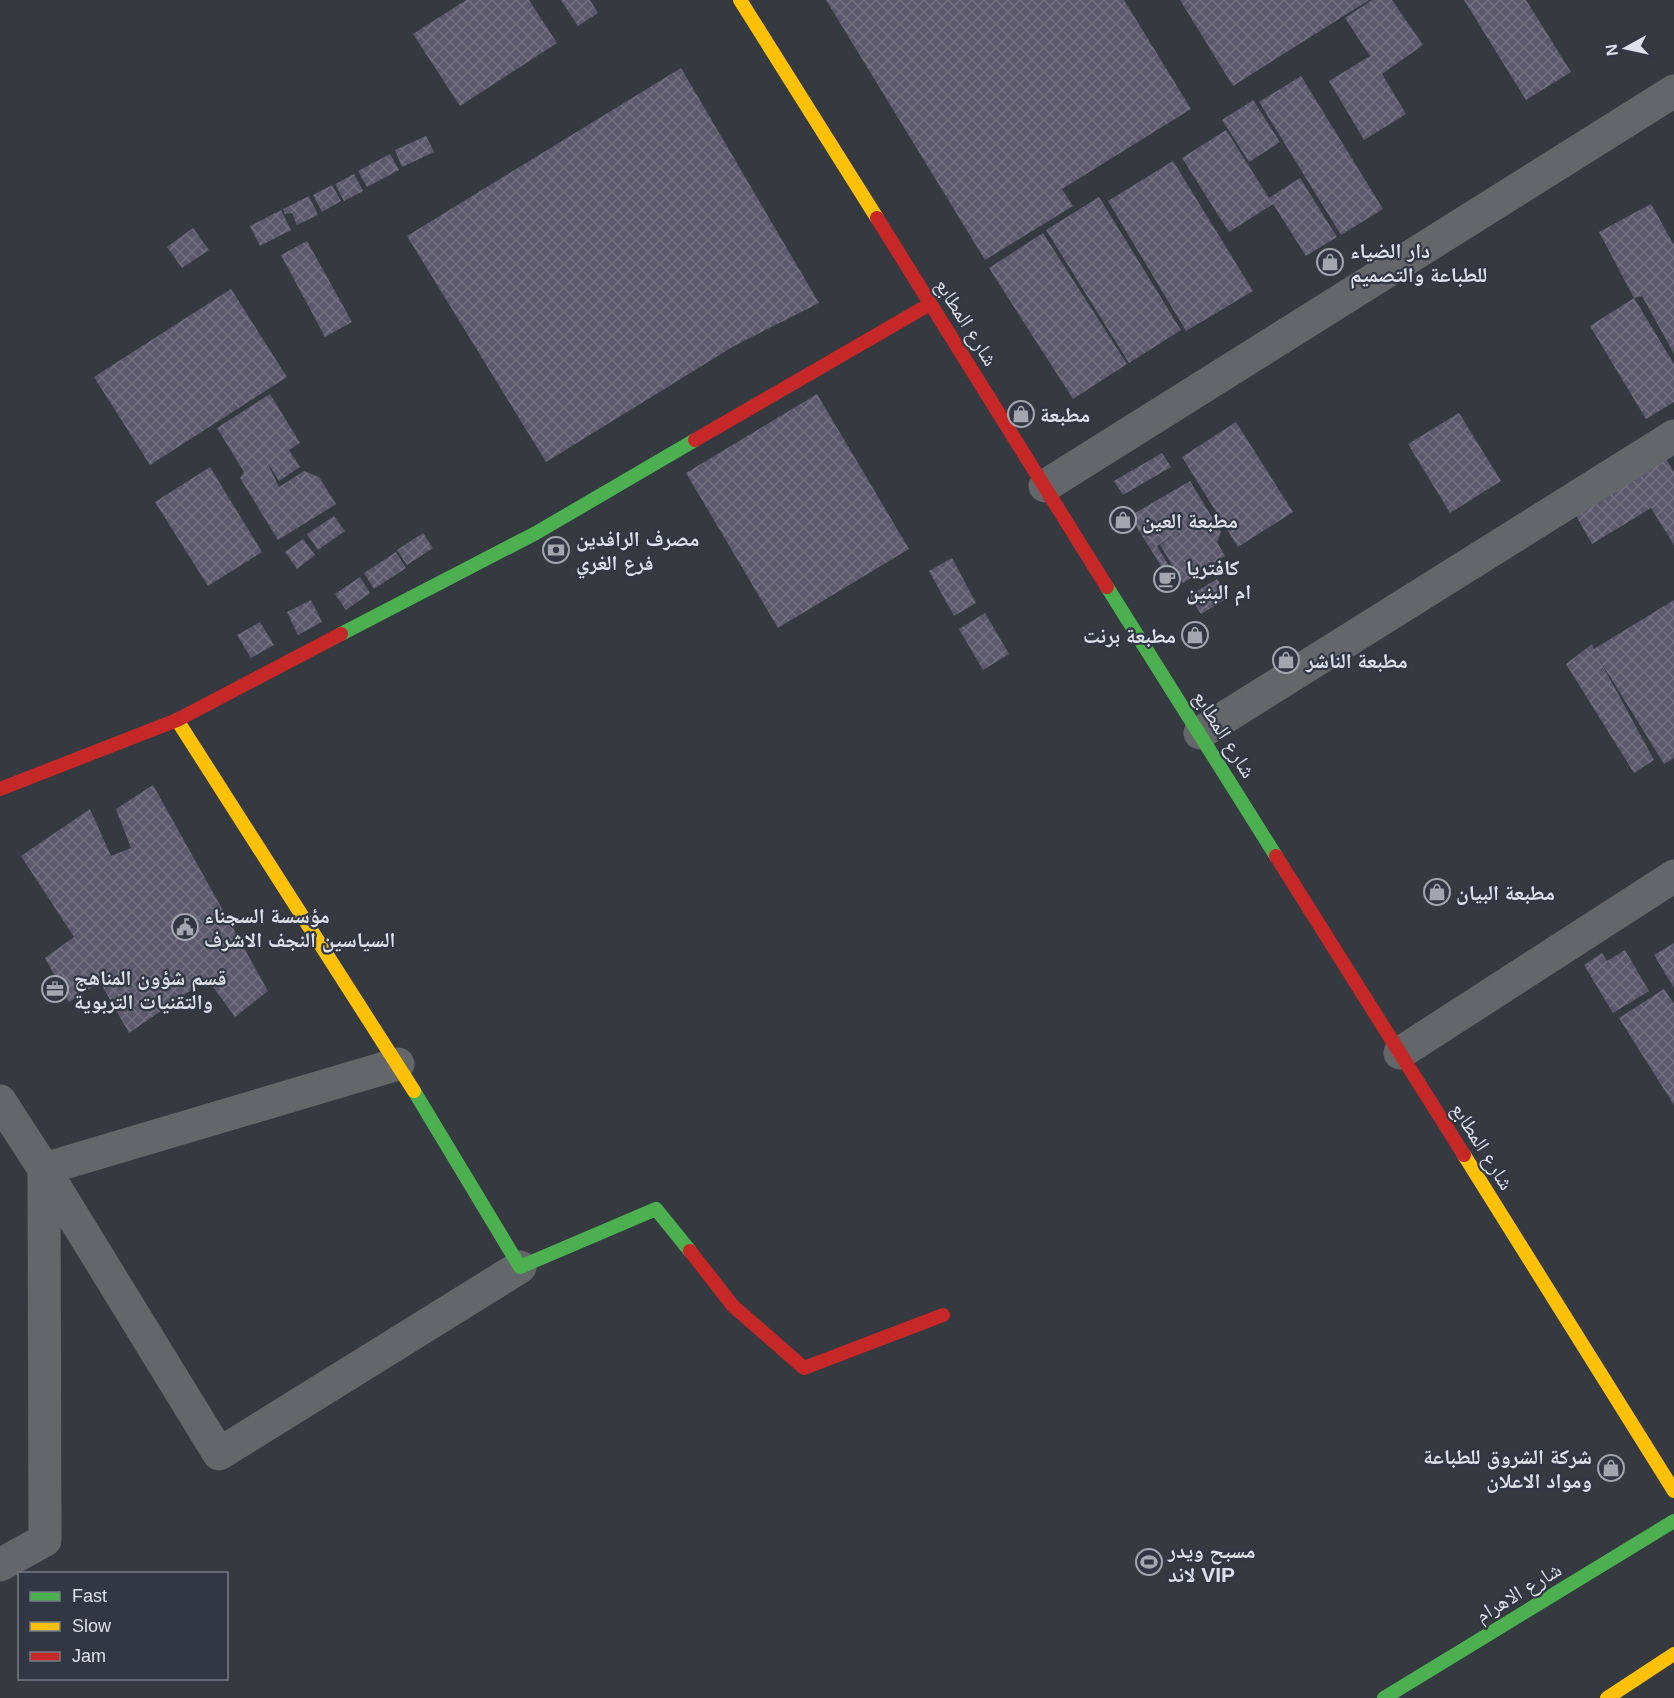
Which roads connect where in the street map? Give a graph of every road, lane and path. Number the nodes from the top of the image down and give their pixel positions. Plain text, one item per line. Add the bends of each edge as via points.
1 (740, 0) edge
2 (1674, 92) edge
3 (930, 304) junction
4 (1674, 435) edge
5 (1045, 486) junction
6 (177, 720) junction
7 (1200, 733) junction
8 (0, 789) edge
9 (1674, 876) edge
10 (1400, 1053) junction
11 (398, 1064) junction
12 (0, 1101) edge
13 (44, 1169) junction
14 (520, 1267) junction
15 (943, 1315) dead end
16 (1674, 1491) edge
17 (1674, 1521) edge
18 (0, 1565) edge
19 (1674, 1654) edge
20 (1383, 1698) edge
21 (1606, 1698) edge

1 - 3 street, شارع المطابع
2 - 5 street
3 - 5 street, شارع المطابع
3 - 6 street via 536,533
4 - 7 street
5 - 7 street, شارع المطابع
6 - 8 street
6 - 11 street
7 - 10 street, شارع المطابع
9 - 10 street
10 - 16 street, شارع المطابع
11 - 13 street
11 - 14 street
12 - 13 street
13 - 14 street via 219,1454
13 - 18 street via 45,1540
14 - 15 street via 656,1209 733,1306 804,1368
17 - 20 street, شارع الاهرام
19 - 21 street

